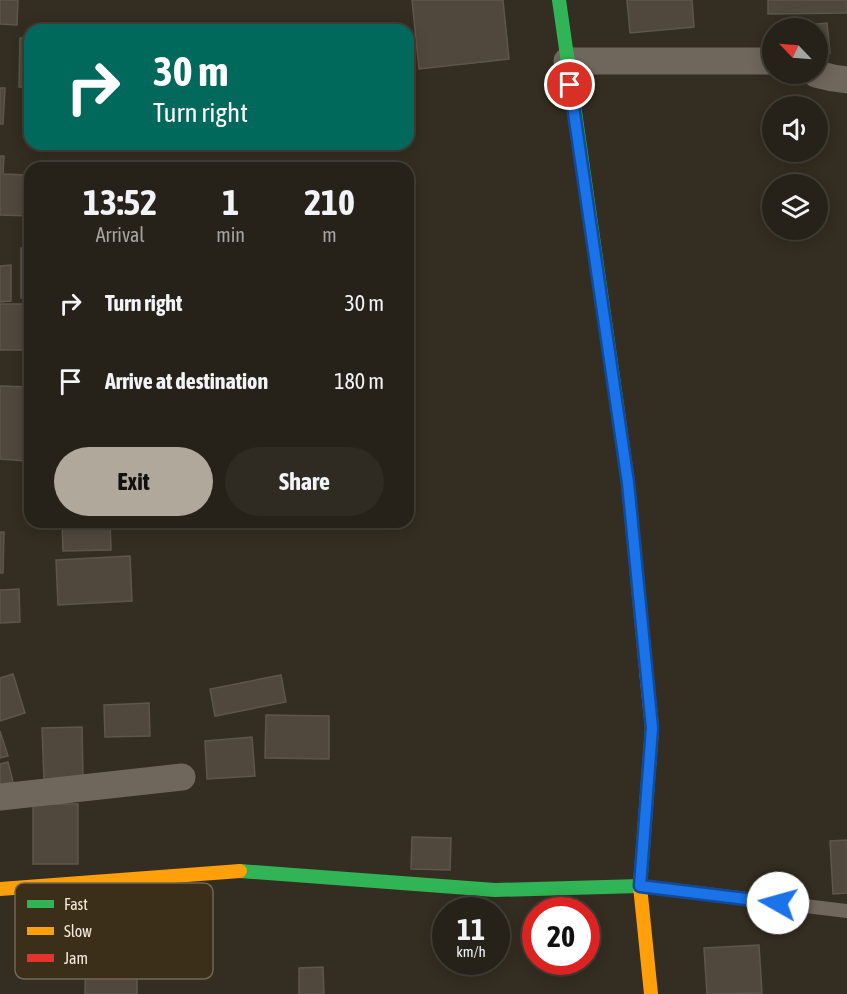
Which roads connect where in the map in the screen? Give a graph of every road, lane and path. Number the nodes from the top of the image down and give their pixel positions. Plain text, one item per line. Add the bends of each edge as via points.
1 (559, 0) edge
2 (567, 61) junction
3 (762, 62) edge
4 (828, 77) edge
5 (847, 80) edge
6 (182, 777) dead end
7 (0, 797) edge
8 (81, 883) edge
9 (640, 886) junction
10 (15, 888) edge
11 (0, 889) edge
12 (847, 911) edge
13 (651, 994) edge

1 - 2 street
2 - 3 street
2 - 9 street via 628,483 652,728
4 - 5 street
6 - 7 street
8 - 9 street via 243,871 495,890
9 - 12 lane
9 - 13 street
10 - 11 street

